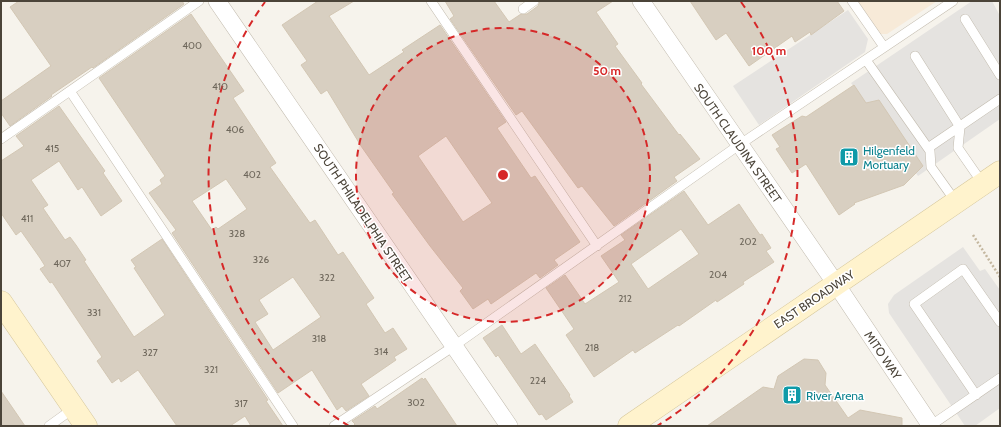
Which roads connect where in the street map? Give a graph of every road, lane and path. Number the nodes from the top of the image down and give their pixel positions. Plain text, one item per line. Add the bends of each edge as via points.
1 (199, 1) edge
2 (218, 1) edge
3 (431, 1) edge
4 (534, 1) edge
5 (641, 1) edge
6 (852, 1) edge
7 (953, 1) edge
8 (523, 9) dead end
9 (965, 19) dead end
10 (884, 47) junction
11 (915, 56) dead end
12 (866, 60) junction
13 (1000, 75) edge
14 (70, 91) junction
15 (1000, 100) edge
16 (960, 127) junction
17 (1, 139) edge
18 (739, 145) junction
19 (928, 148) junction
20 (992, 178) edge
21 (956, 203) junction
22 (973, 235) dead end
23 (597, 246) junction
24 (1000, 277) edge
25 (836, 284) junction
26 (1, 302) edge
27 (1000, 322) edge
28 (454, 346) junction
29 (1000, 378) edge
30 (976, 395) junction
31 (80, 417) edge
32 (49, 426) edge
33 (293, 426) edge
34 (334, 426) edge
35 (509, 426) edge
36 (629, 426) edge
37 (930, 426) edge

1 - 14 lane
2 - 28 street, SOUTH PHILADELPHIA STREET
3 - 23 lane
4 - 8 lane
5 - 18 street, SOUTH CLAUDINA STREET
6 - 10 lane
7 - 10 lane
9 - 13 lane
10 - 12 lane
11 - 16 lane
12 - 18 lane
12 - 19 lane
14 - 17 lane
14 - 33 lane
15 - 16 lane
16 - 19 lane
16 - 20 lane via 958,148
18 - 23 lane
18 - 25 street, SOUTH CLAUDINA STREET
19 - 21 lane via 931,167
20 - 21 street, EAST BROADWAY
21 - 25 street, EAST BROADWAY
22 - 24 path
23 - 28 lane
25 - 36 street, EAST BROADWAY
25 - 37 street, MITO WAY
26 - 31 street
27 - 30 lane via 963,269 914,304
28 - 34 lane
28 - 35 street, SOUTH PHILADELPHIA STREET
29 - 30 lane
30 - 37 lane
31 - 32 lane

